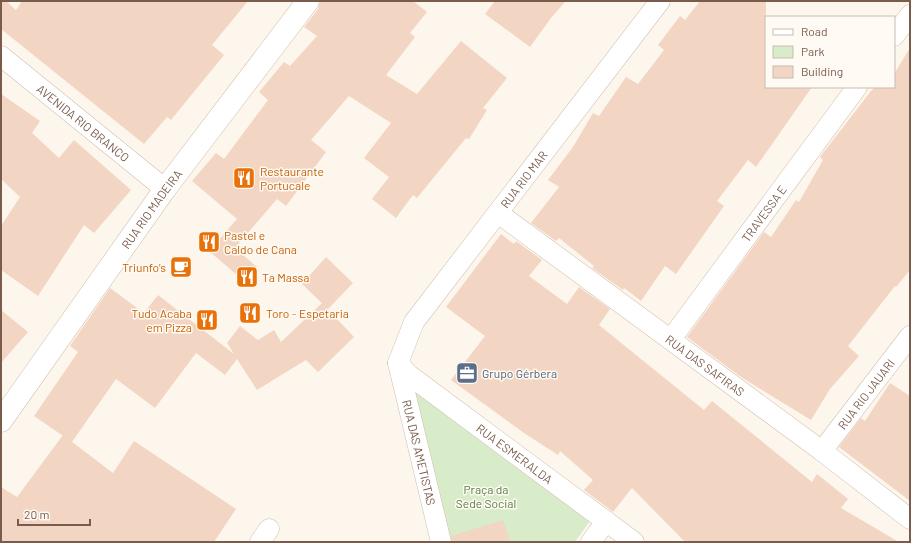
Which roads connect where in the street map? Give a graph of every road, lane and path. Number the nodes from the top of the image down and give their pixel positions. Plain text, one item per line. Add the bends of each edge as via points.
1 (308, 1) edge
2 (660, 1) edge
3 (910, 15) edge
4 (895, 35) edge
5 (1, 56) edge
6 (856, 88) edge
7 (165, 189) junction
8 (498, 213) junction
9 (910, 336) edge
10 (671, 339) junction
11 (398, 362) junction
12 (1, 421) edge
13 (822, 451) junction
14 (910, 519) edge
15 (606, 521) junction
16 (441, 542) edge
17 (591, 542) edge
18 (634, 542) edge

1 - 7 street, RUA RIO MADEIRA
2 - 8 street, RUA RIO MAR
3 - 4 street
5 - 7 street, AVENIDA RIO BRANCO
6 - 10 street, TRAVESSA E
7 - 12 street, RUA RIO MADEIRA
8 - 10 street, RUA DAS SAFIRAS
8 - 11 street, RUA RIO MAR via 414,322
9 - 13 street, RUA RIO JAUARI
10 - 13 street, RUA DAS SAFIRAS
11 - 15 street, RUA ESMERALDA via 409,375
11 - 16 street, RUA DAS AMETISTAS
13 - 14 street, RUA DAS SAFIRAS
15 - 17 street
15 - 18 street, RUA ESMERALDA

